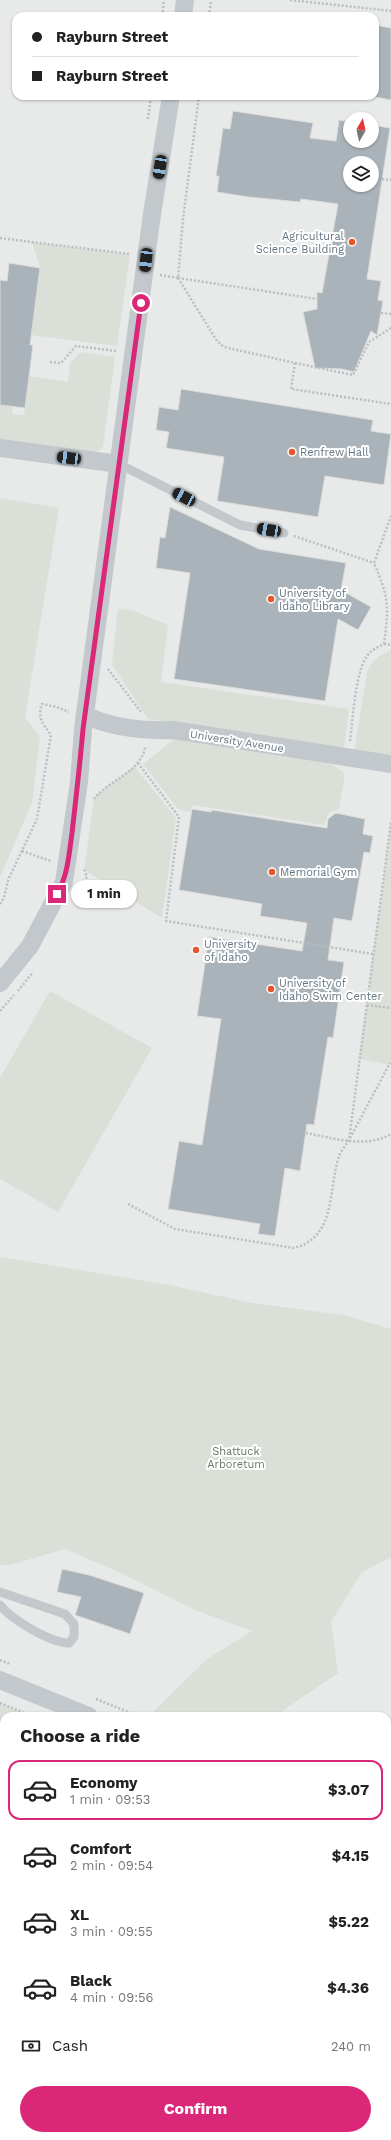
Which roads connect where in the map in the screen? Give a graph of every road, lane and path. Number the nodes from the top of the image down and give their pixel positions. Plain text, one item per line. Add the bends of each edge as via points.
1 (164, 0) edge
2 (185, 0) edge
3 (210, 0) edge
4 (290, 0) edge
5 (391, 11) edge
6 (162, 12) edge
7 (184, 12) edge
8 (209, 12) edge
9 (170, 100) edge
10 (198, 100) edge
11 (382, 179) dead end
12 (391, 180) edge
13 (0, 238) edge
14 (130, 254) dead end
15 (178, 278) junction
16 (159, 283) dead end
17 (317, 300) dead end
18 (381, 313) dead end
19 (391, 314) edge
20 (391, 328) edge
21 (116, 351) dead end
22 (50, 362) dead end
23 (295, 363) junction
24 (391, 404) edge
25 (0, 448) edge
26 (119, 464) junction
27 (391, 516) edge
28 (284, 533) joint
29 (374, 563) junction
30 (384, 644) junction
31 (391, 645) edge
32 (108, 662) dead end
33 (85, 715) junction
34 (146, 731) junction
35 (348, 758) junction
36 (138, 763) dead end
37 (391, 764) edge
38 (391, 822) edge
39 (0, 904) edge
40 (373, 954) junction
41 (0, 983) edge
42 (367, 1005) junction
43 (391, 1008) edge
44 (391, 1063) edge
45 (306, 1133) dead end
46 (391, 1134) edge
47 (349, 1140) junction
48 (128, 1204) dead end
49 (0, 1592) edge
50 (0, 1605) edge
51 (0, 1680) edge
52 (0, 1703) edge
53 (22, 1712) edge
54 (79, 1712) edge

1 - 6 path
2 - 7 street
3 - 8 path
4 - 5 path
9 - 26 street via 152,214
10 - 15 path
11 - 12 path
13 - 14 path
15 - 16 path via 160,275
15 - 17 path
15 - 23 path via 217,341 224,347
18 - 19 path
20 - 23 path via 369,342 353,375
21 - 22 path via 76,346 61,363
23 - 24 path via 291,389
25 - 26 street
26 - 28 lane via 240,525
26 - 33 street
27 - 29 path
28 - 29 path
29 - 30 path via 384,587 388,610
30 - 31 path
30 - 35 path via 373,650 366,658 358,680
32 - 34 path via 108,669 148,722
33 - 34 street, University Avenue via 100,722
33 - 39 path via 72,714 57,706 42,704 38,713 51,735 37,819 8,880
33 - 41 street via 79,782 64,882 30,946
34 - 35 street, University Avenue via 173,730
35 - 37 street, University Avenue
36 - 40 path via 179,817 166,921
38 - 40 path
40 - 42 path
42 - 43 path
42 - 47 path
44 - 47 path
45 - 47 path
46 - 47 path via 366,1142
47 - 48 path via 339,1156 327,1216 320,1232 305,1245 294,1248 174,1229
49 - 50 lane via 65,1614 74,1624 74,1637 69,1643 58,1643 20,1621
51 - 54 street
52 - 53 path

